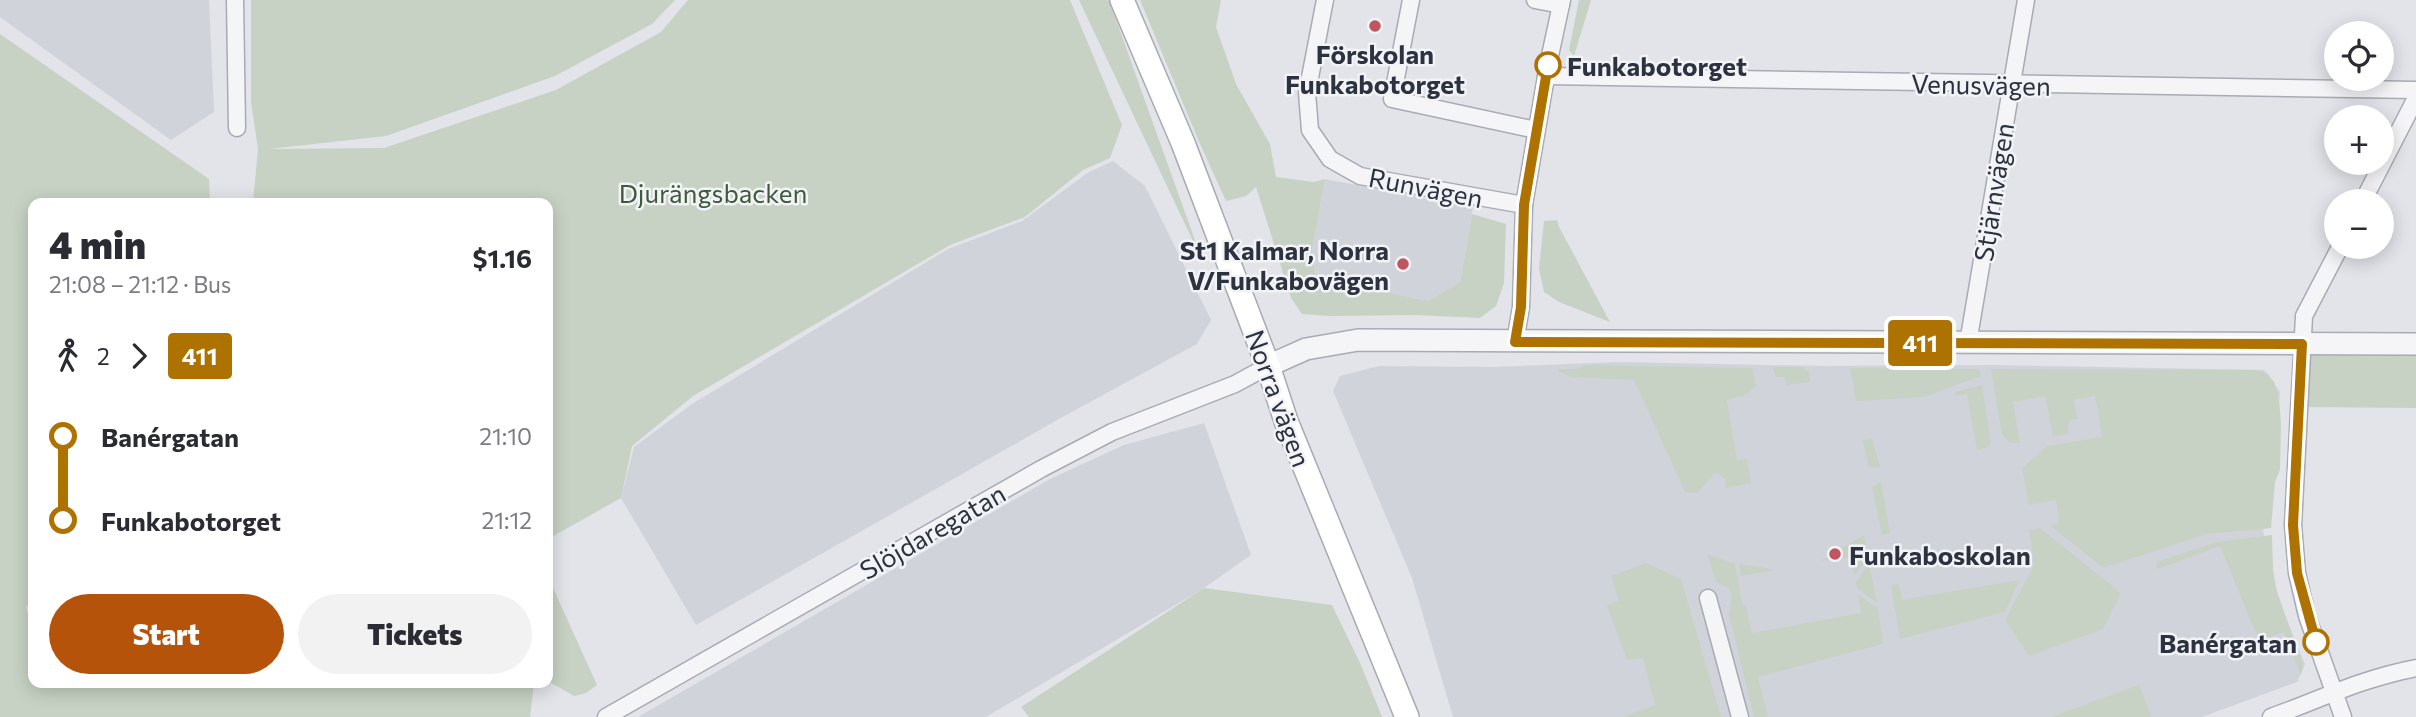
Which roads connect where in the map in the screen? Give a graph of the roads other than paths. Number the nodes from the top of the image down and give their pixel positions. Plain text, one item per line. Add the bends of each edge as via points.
1 (235, 0) edge
2 (1122, 0) edge
3 (1325, 0) edge
4 (1411, 0) edge
5 (1535, 0) edge
6 (2026, 0) edge
7 (1562, 3) edge
8 (1546, 76) junction
9 (2011, 85) junction
10 (2416, 90) edge
11 (2416, 98) edge
12 (237, 128) dead end
13 (1536, 130) junction
14 (2369, 189) edge
15 (1524, 205) junction
16 (2334, 259) edge
17 (1515, 342) junction
18 (1968, 343) junction
19 (2302, 344) junction
20 (2416, 344) edge
21 (1268, 366) junction
22 (1708, 598) dead end
23 (2416, 668) edge
24 (2334, 691) junction
25 (606, 717) edge
26 (1406, 717) edge
27 (1740, 717) edge
28 (2271, 717) edge
29 (2343, 717) edge

1 - 12 street
2 - 21 main road, Norra vägen
3 - 15 street, Runvägen via 1307,93 1310,130 1330,159 1360,176
4 - 13 street via 1392,99
5 - 7 street
6 - 9 street, Stjärnvägen
7 - 8 street
8 - 9 street, Venusvägen
8 - 13 street
9 - 10 street, Venusvägen
9 - 18 street, Stjärnvägen
11 - 14 street
13 - 15 street
15 - 17 street via 1521,307
16 - 19 street via 2304,316
17 - 18 street
17 - 21 street via 1358,340 1306,349
18 - 19 street
19 - 20 street
19 - 24 street via 2293,525 2297,573 2307,617
21 - 25 street, Slöjdaregatan via 1235,384 1112,432 1041,469
21 - 26 main road, Norra vägen
22 - 27 street
23 - 24 street
24 - 28 street
24 - 29 street

